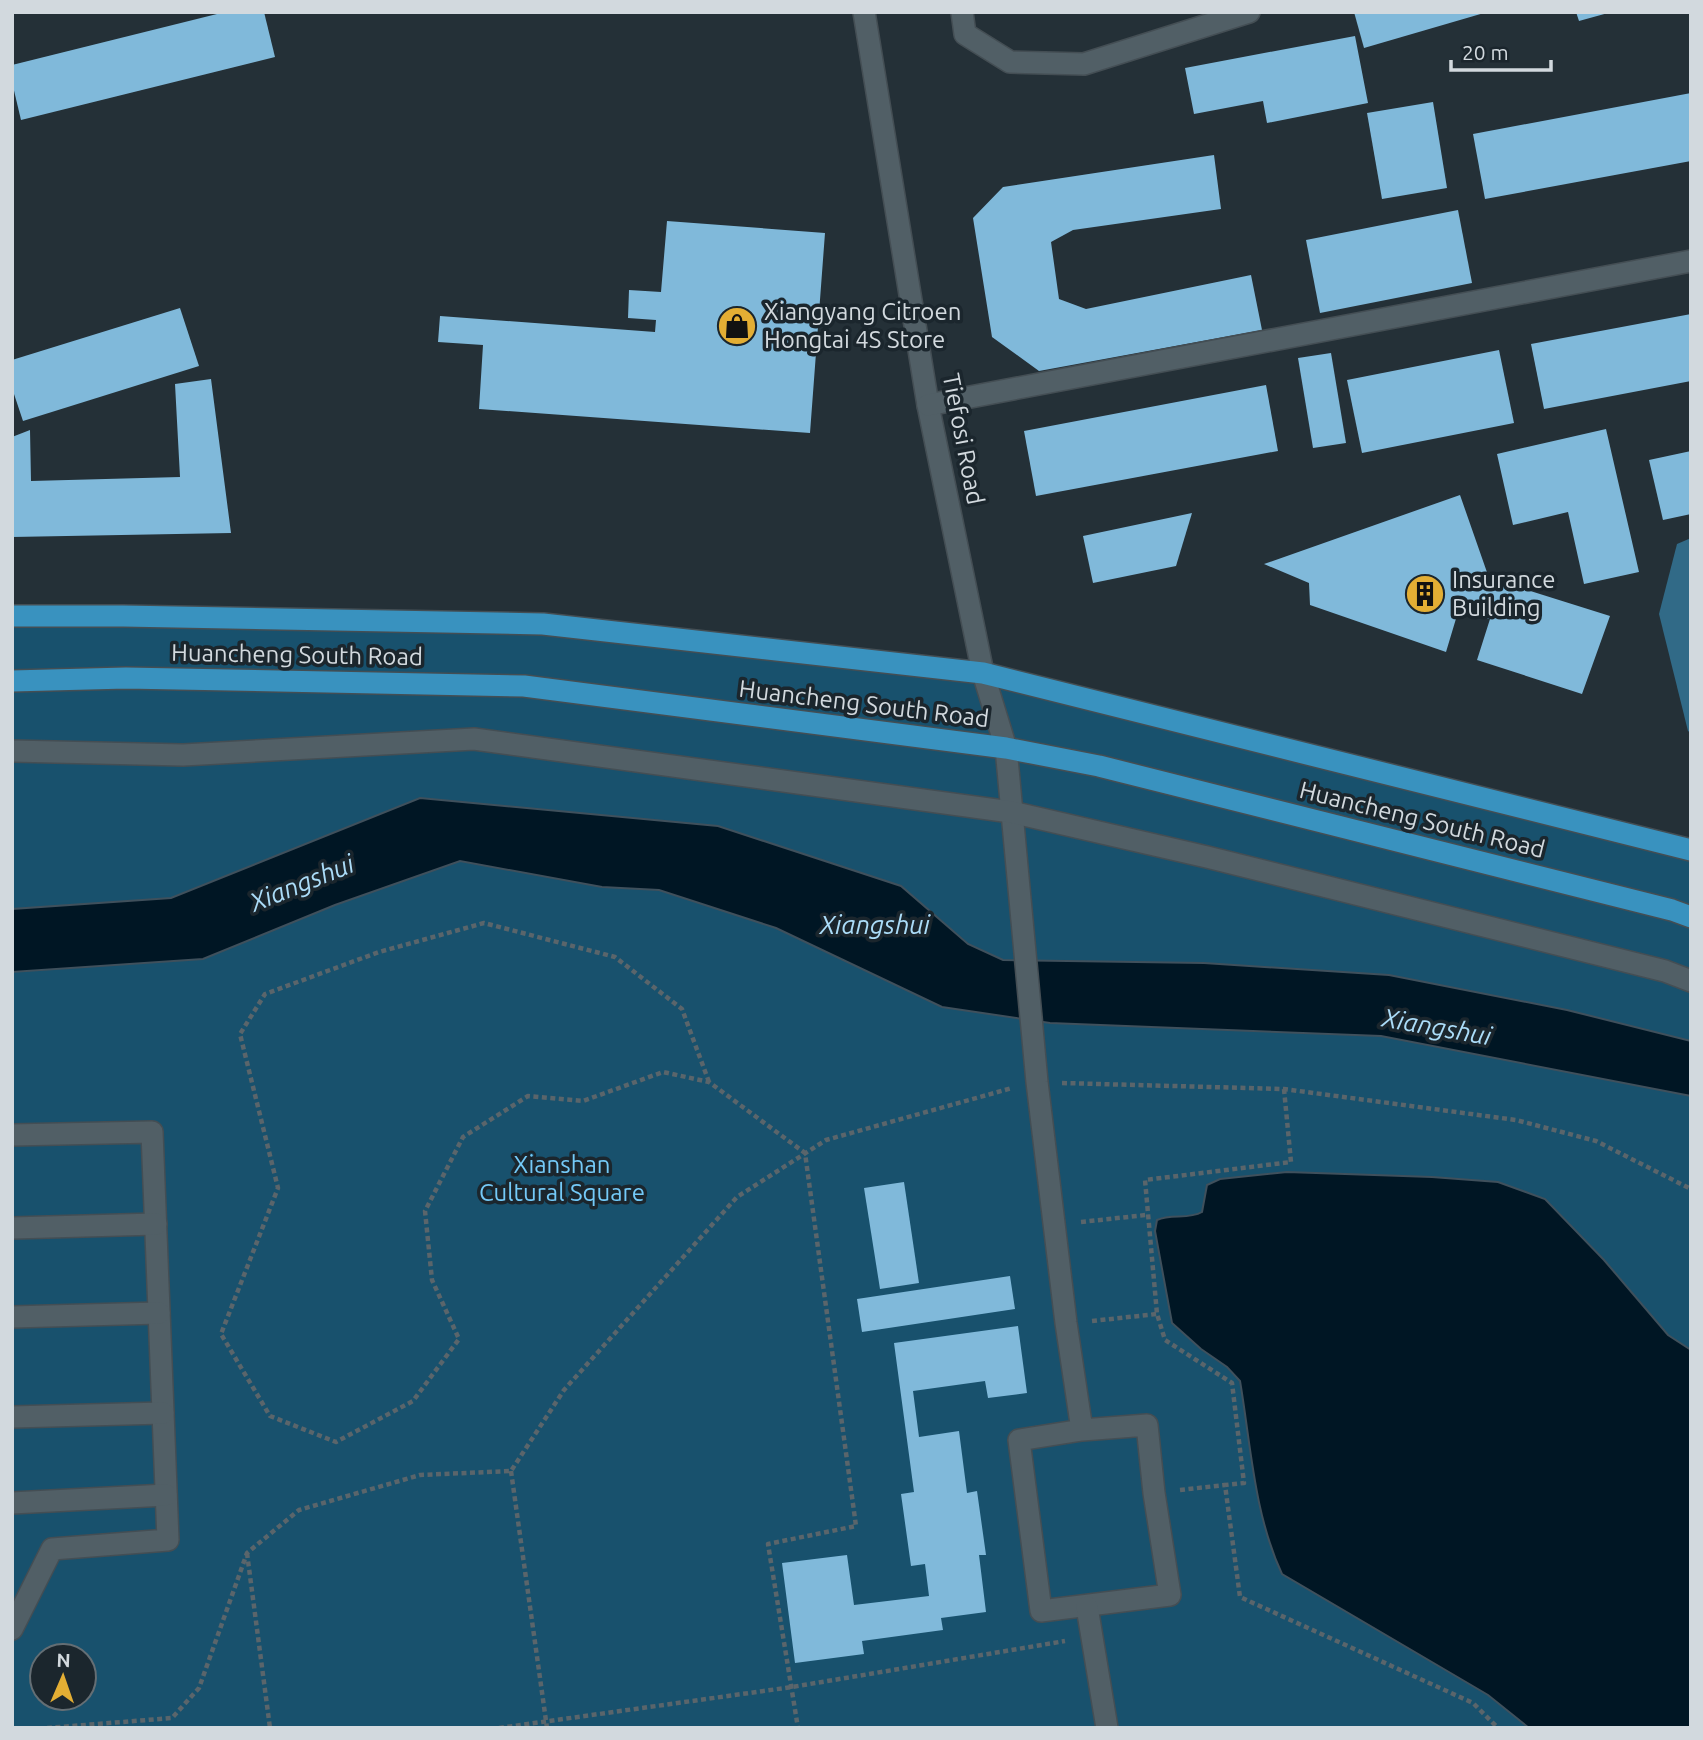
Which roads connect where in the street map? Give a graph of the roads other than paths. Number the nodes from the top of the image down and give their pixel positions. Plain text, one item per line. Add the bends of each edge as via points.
1 (864, 12) edge
2 (962, 12) edge
3 (1249, 12) edge
4 (1691, 261) edge
5 (928, 405) junction
6 (12, 616) edge
7 (983, 673) junction
8 (12, 681) edge
9 (1006, 748) junction
10 (12, 751) edge
11 (1011, 812) junction
12 (1691, 850) edge
13 (1691, 917) edge
14 (1691, 981) edge
15 (12, 1135) edge
16 (156, 1224) junction
17 (12, 1228) edge
18 (159, 1313) junction
19 (12, 1317) edge
20 (163, 1412) junction
21 (12, 1418) edge
22 (1082, 1430) junction
23 (166, 1495) junction
24 (12, 1503) edge
25 (1087, 1607) junction
26 (17, 1609) edge
27 (12, 1629) edge
28 (1107, 1728) edge

1 - 5 street, Tiefosi Road
2 - 3 street via 965,34 1010,62 1084,64
4 - 5 street
5 - 7 street, Tiefosi Road
6 - 7 highway, Huancheng South Road via 543,624
7 - 9 street, Tiefosi Road
7 - 12 highway, Huancheng South Road
8 - 9 highway, Huancheng South Road via 126,678 524,686
9 - 11 street, Tiefosi Road
9 - 13 highway, Huancheng South Road via 1099,766
10 - 11 street via 183,755 474,739
11 - 14 street via 1207,857
11 - 22 street, Tiefosi Road via 1037,1082
15 - 16 street via 152,1132
16 - 17 street
16 - 18 street
18 - 19 street
18 - 20 street
20 - 21 street
20 - 23 street
22 - 25 street via 1019,1440 1041,1611
22 - 25 street via 1147,1425 1170,1595
23 - 24 street
23 - 26 street via 168,1540 52,1549
25 - 28 street
26 - 27 street

